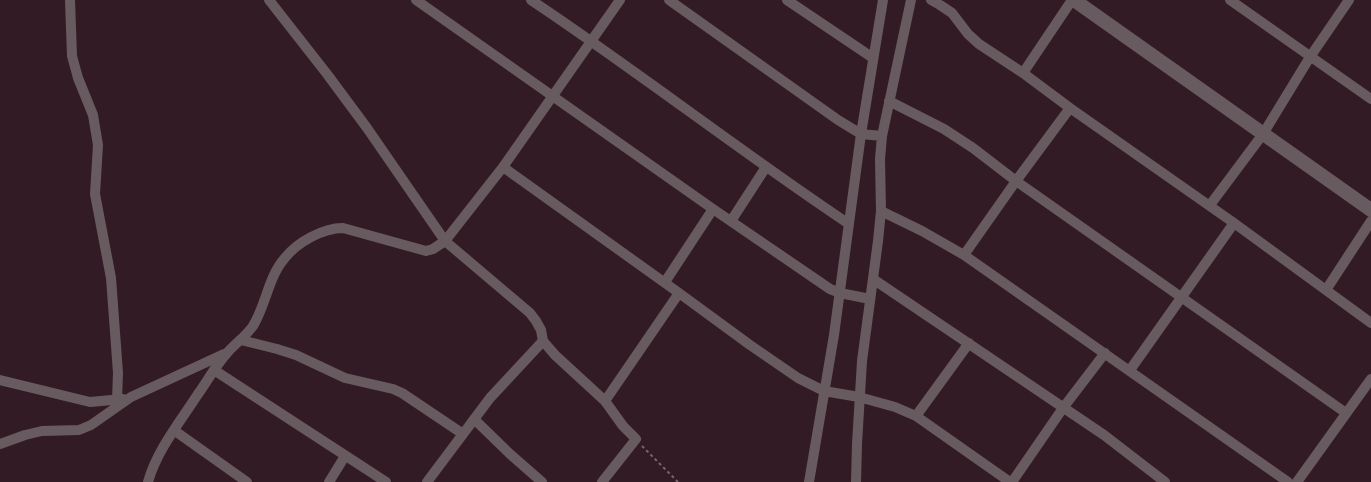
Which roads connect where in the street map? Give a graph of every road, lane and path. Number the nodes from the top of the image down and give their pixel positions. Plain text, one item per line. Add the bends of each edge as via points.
1 (70, 0) edge
2 (269, 0) edge
3 (416, 0) edge
4 (531, 0) edge
5 (620, 0) edge
6 (669, 0) edge
7 (787, 0) edge
8 (884, 0) edge
9 (911, 0) edge
10 (931, 0) edge
11 (1073, 0) edge
12 (1230, 0) edge
13 (1349, 0) edge
14 (591, 40) junction
15 (1310, 57) junction
16 (873, 58) junction
17 (1023, 73) junction
18 (871, 84) junction
19 (892, 89) junction
20 (554, 96) junction
21 (1371, 99) edge
22 (889, 100) junction
23 (1070, 108) junction
24 (861, 134) junction
25 (1263, 134) junction
26 (882, 136) junction
27 (503, 167) junction
28 (766, 167) junction
29 (1016, 181) junction
30 (1210, 206) junction
31 (713, 209) junction
32 (1371, 210) edge
33 (880, 211) junction
34 (731, 221) junction
35 (1371, 221) edge
36 (1234, 223) junction
37 (849, 224) junction
38 (445, 242) junction
39 (964, 255) junction
40 (873, 279) junction
41 (664, 282) junction
42 (1326, 290) junction
43 (679, 292) junction
44 (840, 293) junction
45 (1181, 297) junction
46 (870, 299) junction
47 (1371, 323) edge
48 (241, 340) junction
49 (543, 341) junction
50 (969, 343) junction
51 (1105, 352) junction
52 (227, 353) junction
53 (214, 370) junction
54 (1130, 370) junction
55 (1371, 379) edge
56 (0, 380) edge
57 (824, 392) junction
58 (859, 397) junction
59 (131, 398) junction
60 (117, 400) junction
61 (605, 400) junction
62 (1063, 408) junction
63 (1346, 413) junction
64 (916, 416) junction
65 (474, 419) junction
66 (175, 431) junction
67 (462, 434) junction
68 (636, 440) junction
69 (0, 444) edge
70 (345, 456) junction
71 (148, 482) edge
72 (247, 482) edge
73 (328, 482) edge
74 (386, 482) edge
75 (427, 482) edge
76 (542, 482) edge
77 (602, 482) edge
78 (678, 482) edge
79 (809, 482) edge
80 (856, 482) edge
81 (1011, 482) edge
82 (1165, 482) edge
83 (1288, 482) edge
84 (1297, 482) edge

1 - 60 street via 72,56 93,115 98,145 95,194 111,278
2 - 38 street via 368,128
3 - 20 street
4 - 14 street
5 - 14 street
6 - 24 street
7 - 16 street
8 - 16 street
9 - 19 street
10 - 17 street via 980,44
11 - 17 street
11 - 25 street
12 - 15 street
13 - 15 street
14 - 20 street
14 - 28 street
15 - 21 street
15 - 25 street
16 - 18 street
17 - 23 street
18 - 19 street
18 - 24 street
19 - 22 street
20 - 27 street
20 - 31 street
22 - 26 street
22 - 29 street via 944,129
23 - 29 street
23 - 30 street
24 - 26 street
24 - 37 street
25 - 30 street
25 - 32 street
26 - 33 street
27 - 38 street
27 - 41 street
28 - 34 street
28 - 37 street
29 - 39 street
29 - 45 street
30 - 36 street
31 - 34 street
31 - 41 street
33 - 39 street
33 - 40 street
34 - 44 street
35 - 42 street
36 - 42 street
36 - 45 street
37 - 44 street
38 - 48 street via 426,251 343,228 322,231 297,247 276,270 253,326
38 - 49 street via 530,313
39 - 51 street
40 - 46 street
40 - 50 street
41 - 43 street
42 - 47 street
43 - 57 street via 788,372
43 - 61 street
44 - 46 street
44 - 57 street
45 - 54 street
45 - 63 street
46 - 58 street
48 - 52 street
48 - 67 street via 296,355 345,378 393,389
49 - 61 street
49 - 65 street
50 - 62 street
50 - 64 street
51 - 54 street
51 - 62 street
52 - 53 street
52 - 59 street
53 - 66 street
53 - 70 street
54 - 83 street
55 - 63 street
56 - 60 street via 90,402
57 - 58 street
57 - 79 street
58 - 64 street
58 - 80 street
59 - 60 street
59 - 69 street via 79,430 42,431
61 - 68 street
62 - 81 street
62 - 82 street
63 - 84 street
64 - 81 street
65 - 67 street
65 - 76 street
66 - 71 street
66 - 72 street
67 - 75 street
68 - 77 street
68 - 78 path
70 - 73 street
70 - 74 street

